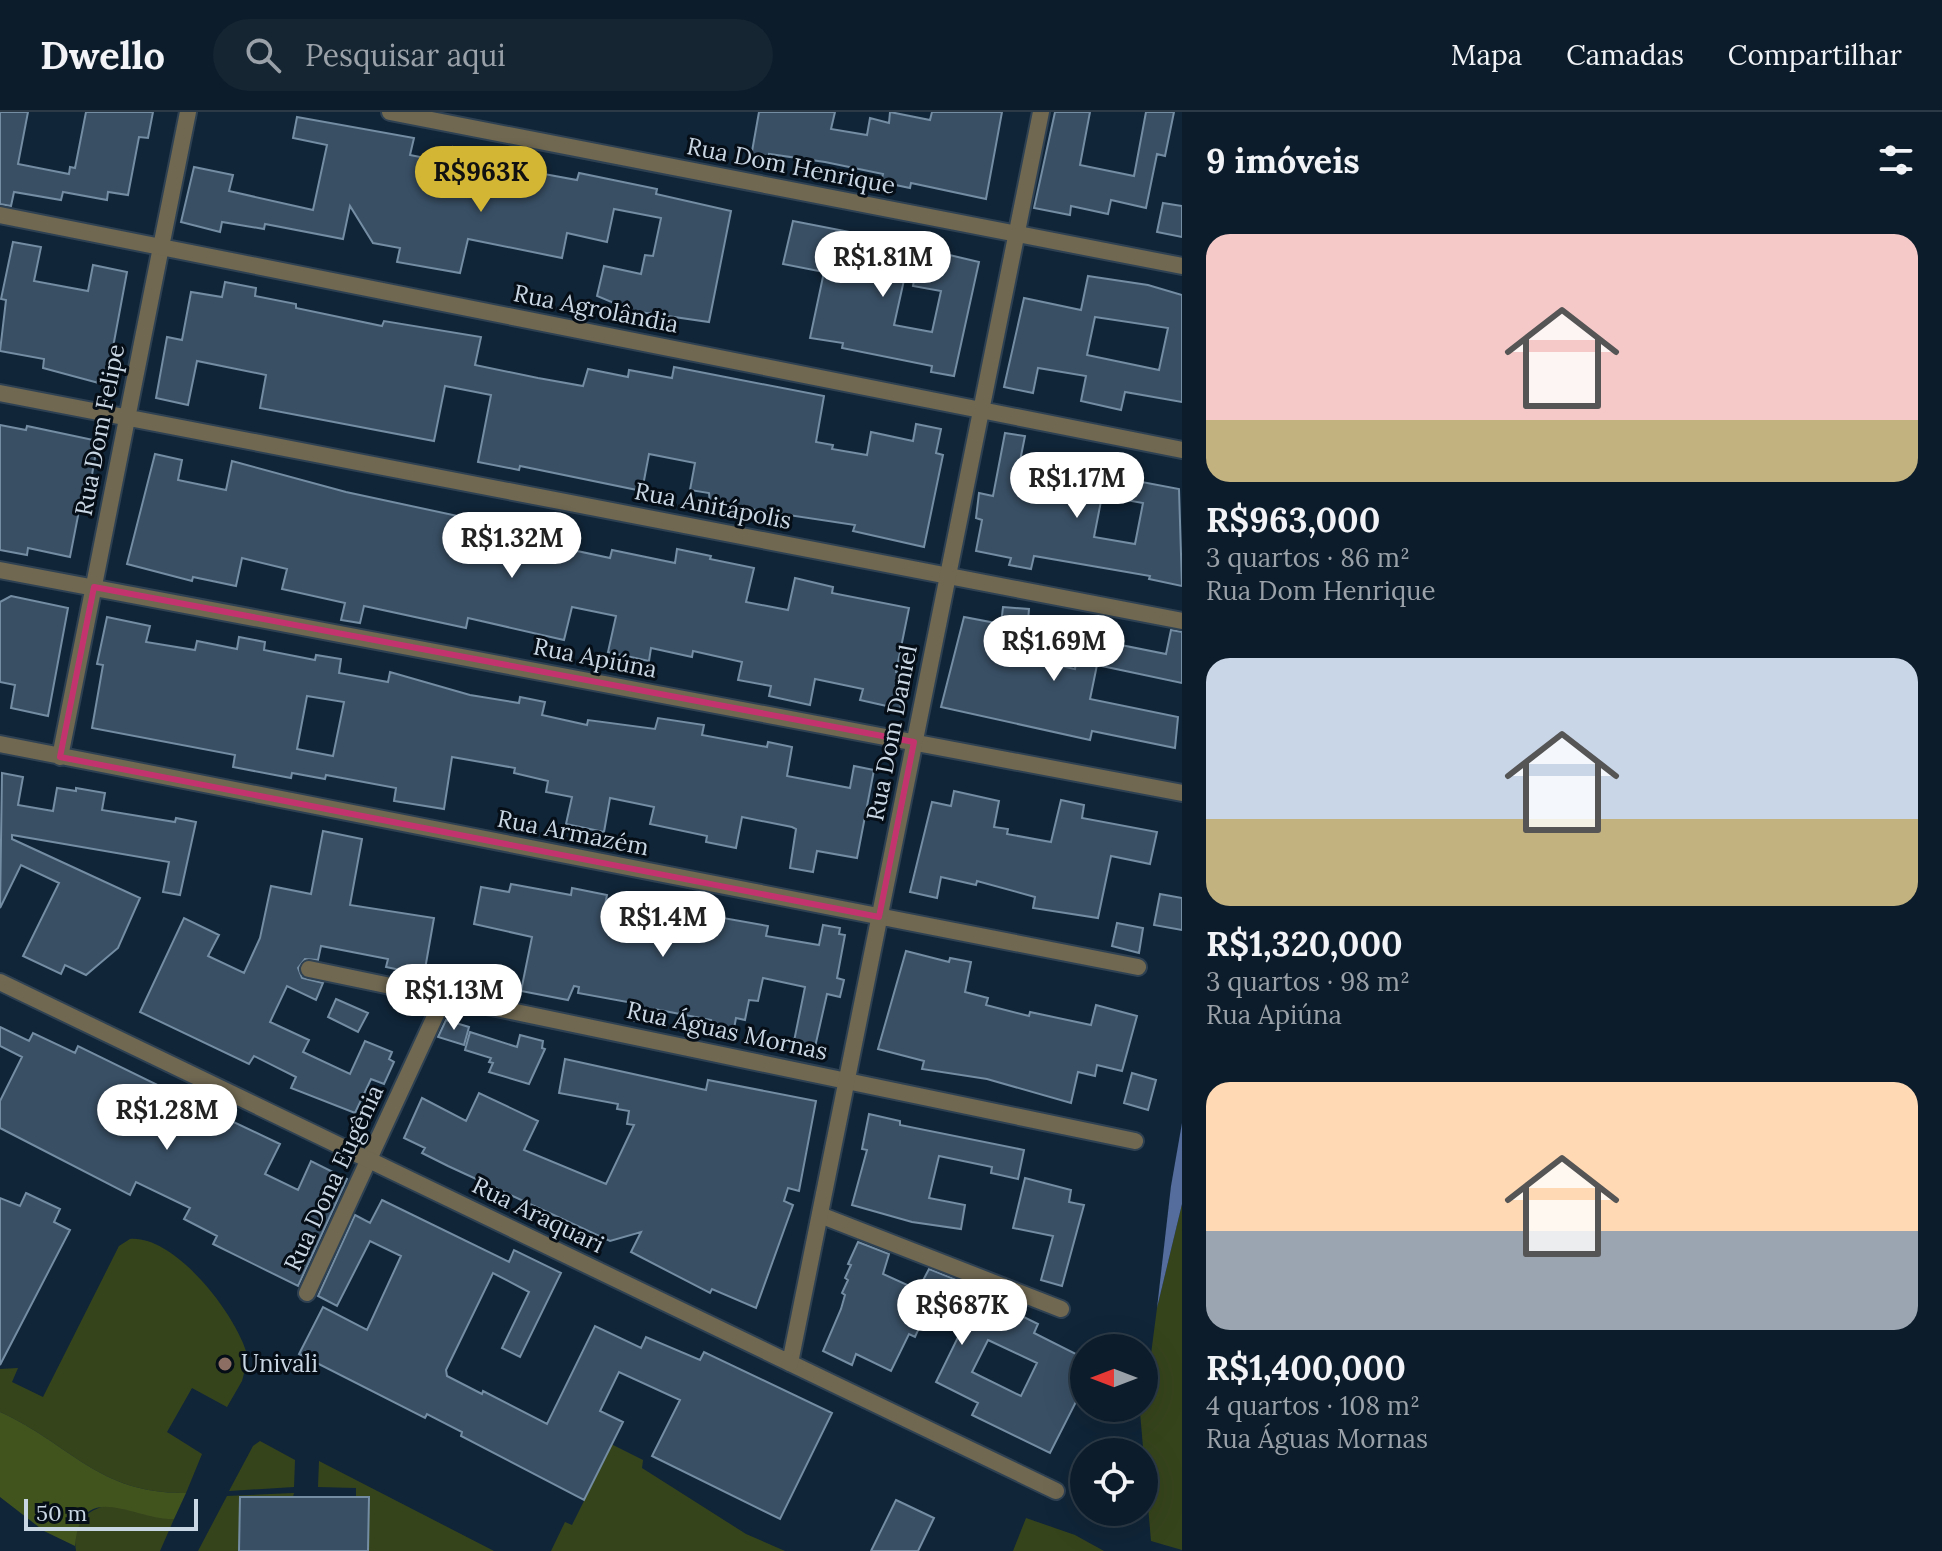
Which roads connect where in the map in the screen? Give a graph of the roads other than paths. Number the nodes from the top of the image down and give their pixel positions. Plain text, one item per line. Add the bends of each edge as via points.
1 (188, 112) edge
2 (390, 112) edge
3 (1041, 112) edge
4 (0, 215) edge
5 (1017, 234) junction
6 (161, 247) junction
7 (1182, 266) edge
8 (0, 393) edge
9 (981, 410) junction
10 (126, 419) junction
11 (1182, 450) edge
12 (0, 570) edge
13 (948, 575) junction
14 (94, 587) junction
15 (1182, 621) edge
16 (914, 742) junction
17 (0, 744) edge
18 (60, 757) junction
19 (1182, 793) edge
20 (879, 917) junction
21 (1138, 967) dead end
22 (309, 969) dead end
23 (0, 982) edge
24 (444, 997) junction
25 (847, 1080) junction
26 (1135, 1141) dead end
27 (368, 1160) junction
28 (820, 1215) junction
29 (307, 1293) dead end
30 (1061, 1309) dead end
31 (790, 1363) junction
32 (1056, 1491) dead end

1 - 6 street, Rua Dom Felipe
2 - 5 street, Rua Dom Henrique
3 - 5 street, Rua Dom Daniel
4 - 6 street, Rua Agrolândia
5 - 7 street, Rua Dom Henrique
5 - 9 street, Rua Dom Daniel
6 - 9 street, Rua Agrolândia
6 - 10 street, Rua Dom Felipe
8 - 10 street, Rua Anitápolis
9 - 11 street, Rua Agrolândia
9 - 13 street, Rua Dom Daniel
10 - 13 street, Rua Anitápolis
10 - 14 street, Rua Dom Felipe
12 - 14 street, Rua Apiúna
13 - 15 street, Rua Anitápolis
13 - 16 street, Rua Dom Daniel
14 - 16 street, Rua Apiúna
14 - 18 street, Rua Dom Felipe
16 - 19 street, Rua Apiúna
16 - 20 street, Rua Dom Daniel
17 - 18 street, Rua Armazém
18 - 20 street, Rua Armazém
20 - 21 street, Rua Armazém
20 - 25 street, Rua Dom Daniel
22 - 24 street, Rua Águas Mornas
23 - 27 street, Rua Araquari
24 - 25 street, Rua Águas Mornas
24 - 27 street, Rua Dona Eugênia
25 - 26 street, Rua Águas Mornas
25 - 28 street, Rua Dom Daniel
27 - 29 street, Rua Dona Eugênia
27 - 31 street, Rua Araquari
28 - 30 street
28 - 31 street, Rua Dom Daniel
31 - 32 street, Rua Araquari

